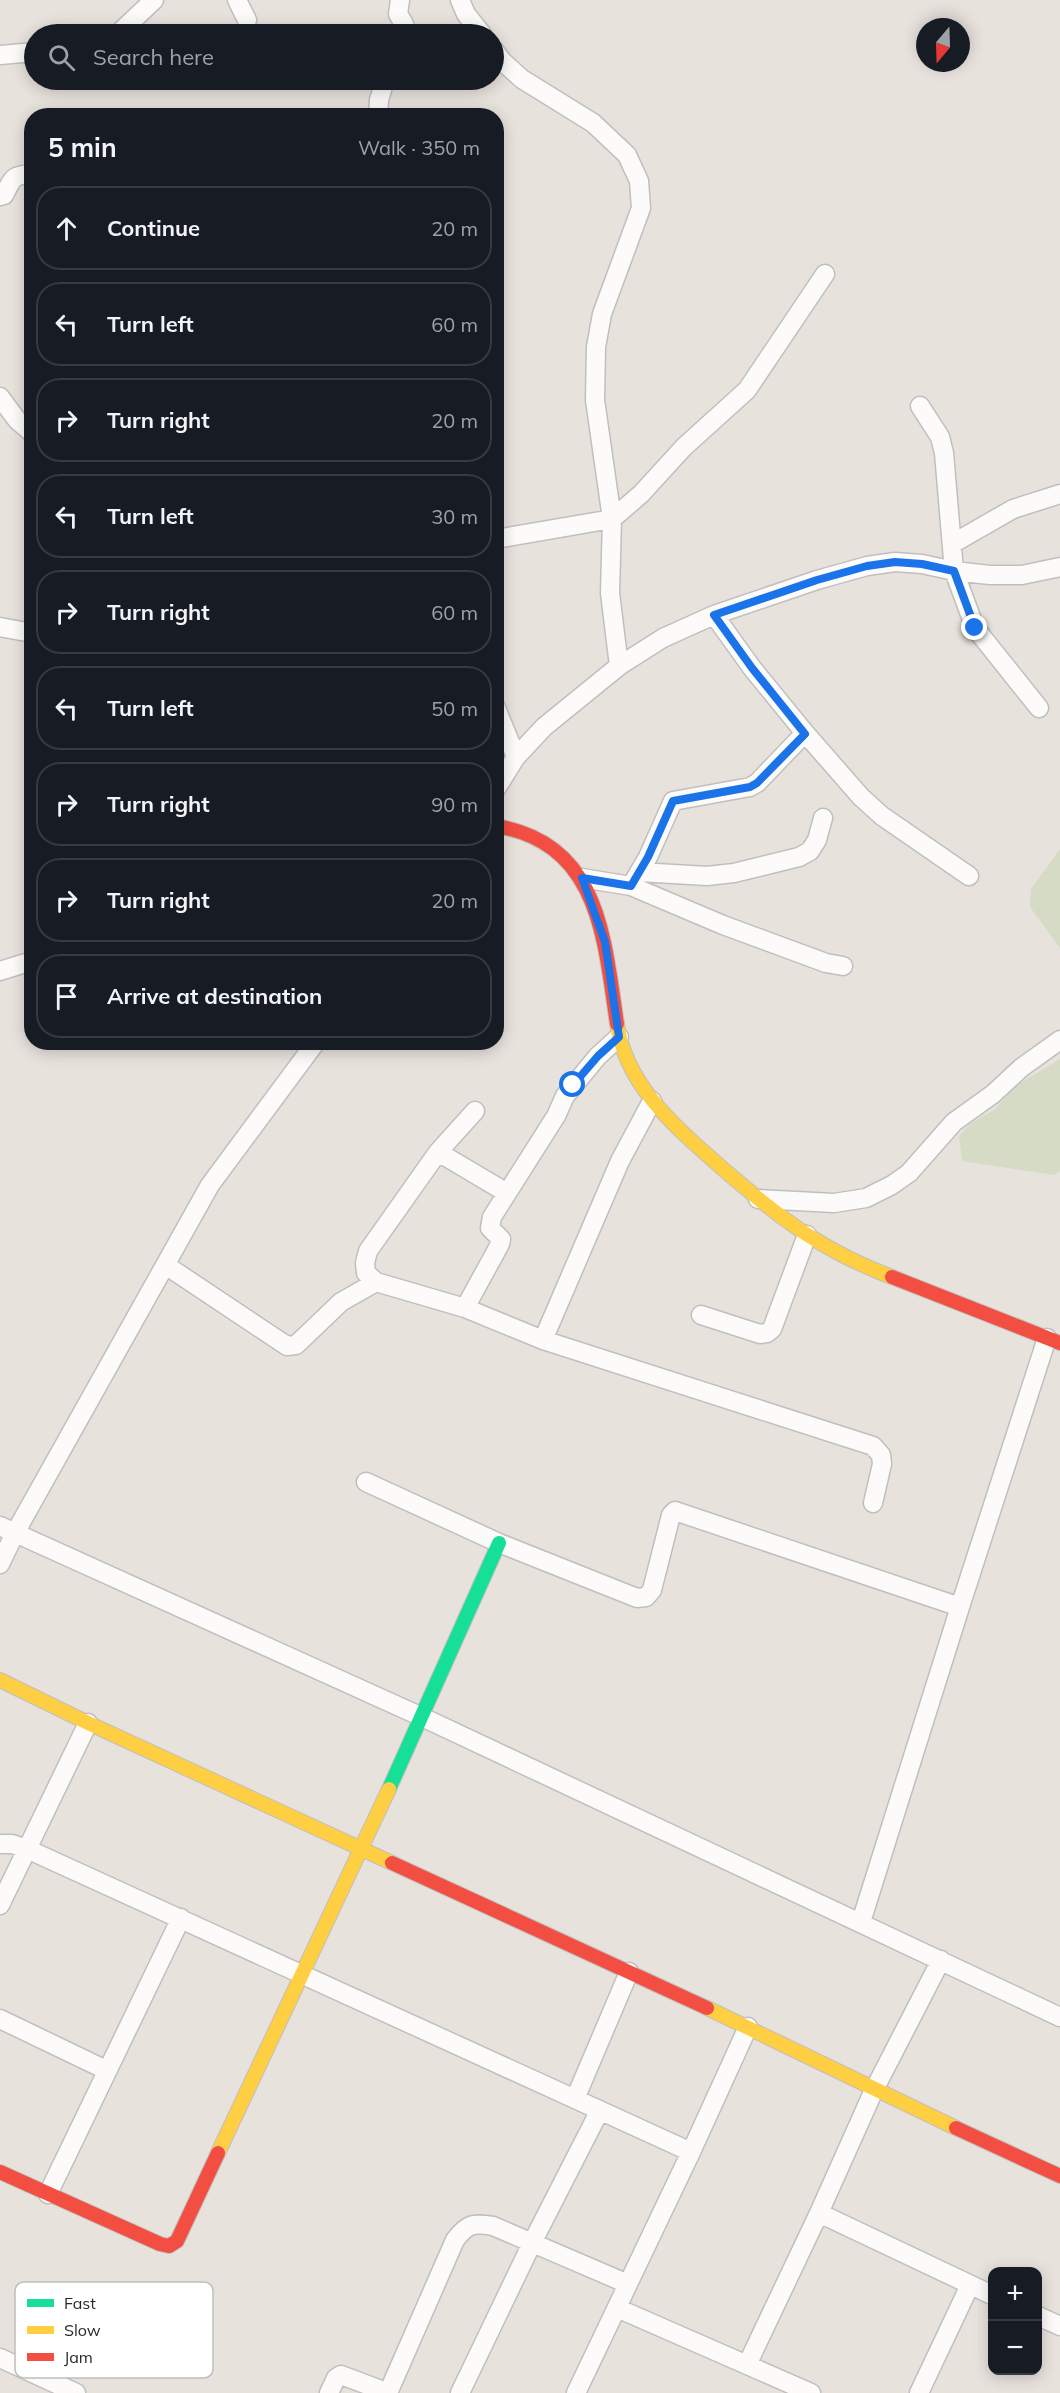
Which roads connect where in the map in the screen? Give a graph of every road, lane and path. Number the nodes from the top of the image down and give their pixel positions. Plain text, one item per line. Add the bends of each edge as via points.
1 (154, 0) edge
2 (237, 0) edge
3 (400, 0) edge
4 (460, 0) edge
5 (247, 20) dead end
6 (129, 24) edge
7 (404, 24) edge
8 (474, 24) edge
9 (24, 53) edge
10 (0, 55) edge
11 (504, 64) edge
12 (382, 90) edge
13 (378, 108) edge
14 (24, 176) edge
15 (0, 196) edge
16 (825, 274) dead end
17 (0, 397) edge
18 (920, 406) dead end
19 (24, 426) edge
20 (1060, 494) edge
21 (612, 519) junction
22 (504, 538) edge
23 (952, 544) junction
24 (1060, 567) edge
25 (954, 571) junction
26 (714, 615) junction
27 (0, 627) edge
28 (24, 632) edge
29 (619, 666) junction
30 (1038, 708) dead end
31 (504, 728) edge
32 (805, 734) junction
33 (516, 757) junction
34 (504, 776) edge
35 (824, 818) dead end
36 (504, 827) edge
37 (969, 876) dead end
38 (582, 878) junction
39 (635, 879) junction
40 (24, 963) edge
41 (843, 966) dead end
42 (0, 970) edge
43 (619, 1037) junction
44 (1060, 1040) edge
45 (310, 1050) edge
46 (652, 1101) junction
47 (475, 1111) dead end
48 (438, 1152) junction
49 (507, 1193) junction
50 (758, 1199) junction
51 (807, 1235) junction
52 (167, 1266) junction
53 (376, 1282) junction
54 (465, 1308) junction
55 (701, 1315) dead end
56 (543, 1340) junction
57 (1054, 1340) edge
58 (366, 1482) dead end
59 (873, 1503) dead end
60 (7, 1529) edge
61 (499, 1543) junction
62 (0, 1564) edge
63 (960, 1607) junction
64 (0, 1680) edge
65 (422, 1717) junction
66 (88, 1723) junction
67 (0, 1844) edge
68 (27, 1849) junction
69 (362, 1849) junction
70 (0, 1905) edge
71 (181, 1918) junction
72 (861, 1922) junction
73 (940, 1960) junction
74 (629, 1972) junction
75 (304, 1974) junction
76 (1060, 2017) edge
77 (0, 2019) edge
78 (748, 2027) junction
79 (106, 2070) junction
80 (874, 2090) junction
81 (575, 2099) junction
82 (600, 2110) junction
83 (692, 2152) junction
84 (0, 2172) edge
85 (1060, 2176) edge
86 (48, 2194) junction
87 (819, 2213) junction
88 (532, 2242) junction
89 (628, 2284) junction
90 (970, 2285) junction
91 (988, 2293) edge
92 (617, 2307) junction
93 (1042, 2318) edge
94 (1060, 2326) edge
95 (0, 2358) edge
96 (15, 2365) edge
97 (747, 2365) junction
98 (43, 2378) edge
99 (76, 2393) edge
100 (329, 2393) edge
101 (388, 2393) edge
102 (460, 2393) edge
103 (576, 2393) edge
104 (811, 2393) edge
105 (919, 2393) edge

1 - 6 street
2 - 5 street
3 - 7 street via 398,14
4 - 8 street
9 - 10 street
11 - 21 street via 593,123 627,155 639,181 641,208 602,314 596,347 595,400
12 - 13 street
14 - 15 street via 12,178
16 - 21 street via 747,390
17 - 19 street
18 - 23 street via 940,437 944,453
20 - 23 street via 1013,509
21 - 22 street
21 - 29 street via 610,593
23 - 25 street
24 - 25 street via 1022,575
25 - 26 street via 922,564 867,566
25 - 30 street via 975,628
26 - 29 street via 663,638
26 - 32 street
27 - 28 street
29 - 33 street via 544,727
31 - 33 street
32 - 37 street via 882,816
32 - 39 street via 750,787 673,801
33 - 34 street
35 - 39 street via 810,851 799,856 734,873
36 - 38 street via 540,839 564,856
38 - 39 street
38 - 43 street via 605,942
39 - 41 street via 734,928
40 - 42 street
43 - 46 street via 632,1070
43 - 49 street via 565,1096
44 - 50 street via 954,1122 909,1173 892,1185 866,1198 834,1203
45 - 52 street via 210,1185
46 - 50 street
46 - 56 street via 620,1161
47 - 48 street
48 - 49 street
48 - 53 street via 368,1251 366,1273
49 - 54 street via 489,1223 501,1239 500,1244
50 - 51 street
51 - 55 street via 772,1329 767,1333
51 - 57 street via 881,1274
52 - 53 street via 287,1346 296,1345 342,1302
52 - 60 street
53 - 54 street
54 - 56 street
56 - 59 street via 873,1446 881,1455 882,1464
57 - 63 street
58 - 61 street
60 - 62 street
60 - 65 street
61 - 63 street via 625,1595 646,1597 652,1590 675,1511
61 - 65 street
63 - 72 street
64 - 66 street
65 - 69 street
65 - 72 street
66 - 68 street
66 - 69 street
67 - 68 street
68 - 70 street
68 - 71 street
69 - 74 street
69 - 75 street
71 - 75 street
71 - 79 street
72 - 73 street
73 - 76 street
73 - 80 street
74 - 78 street
74 - 81 street
75 - 81 street
75 - 86 street via 177,2241 169,2246 160,2244
77 - 79 street
78 - 80 street
78 - 83 street
79 - 86 street
80 - 85 street
80 - 87 street
81 - 82 street
82 - 83 street
82 - 88 street
83 - 89 street
84 - 86 street
87 - 90 street
87 - 97 street
88 - 89 street
88 - 101 street via 493,2226 465,2227 455,2240
88 - 102 street
89 - 92 street
90 - 91 street
90 - 105 street
92 - 97 street
92 - 103 street
93 - 94 street
95 - 96 street
97 - 104 street
98 - 99 street
100 - 101 street via 341,2375

